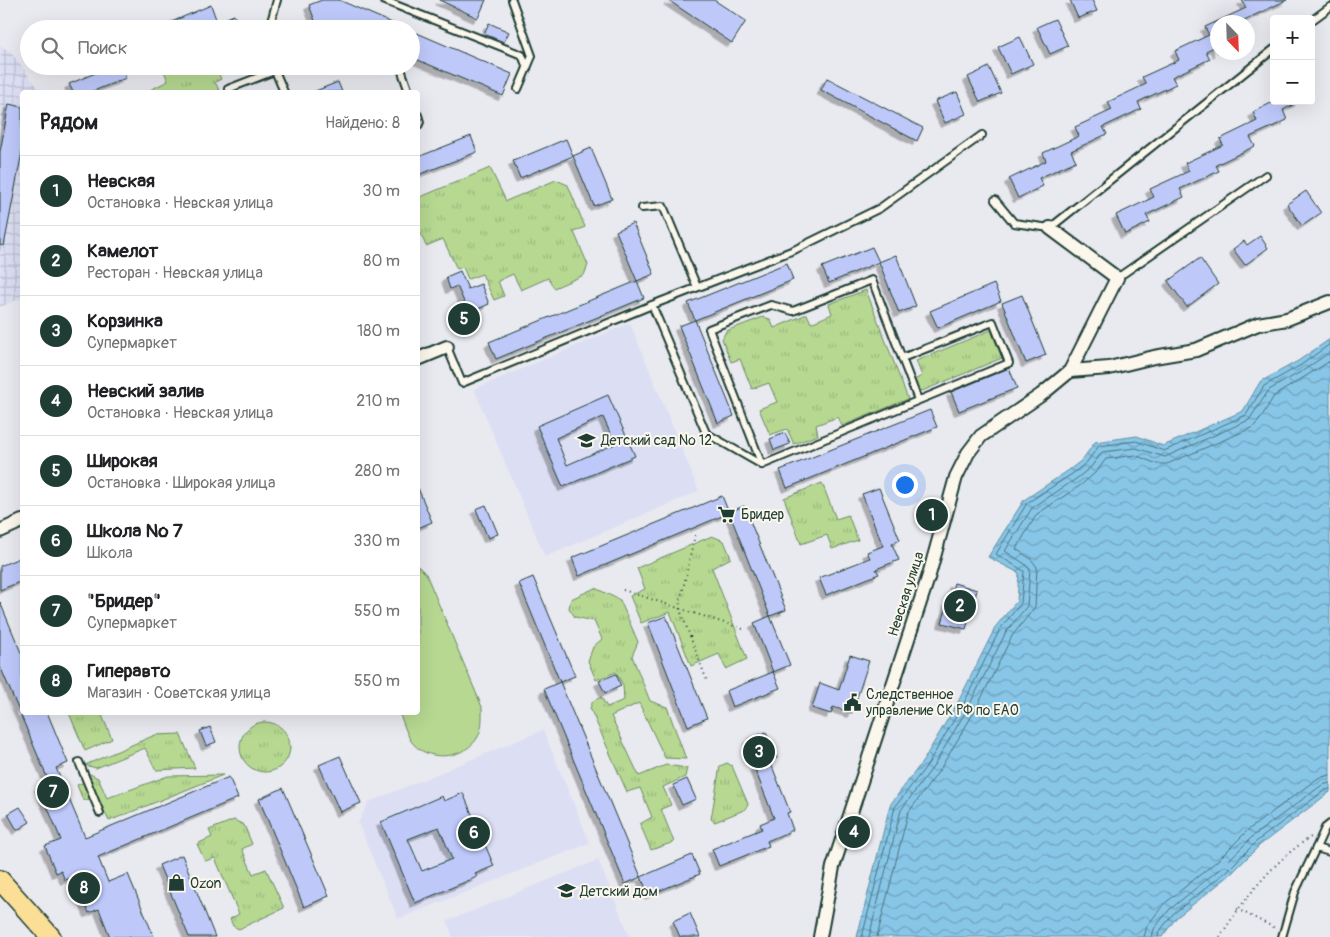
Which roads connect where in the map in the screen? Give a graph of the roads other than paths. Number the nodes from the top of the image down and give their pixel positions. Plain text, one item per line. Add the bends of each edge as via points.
1 (277, 0) edge
2 (383, 0) edge
3 (512, 0) edge
4 (1330, 7) edge
5 (1315, 18) edge
6 (271, 20) edge
7 (1270, 52) edge
8 (527, 68) junction
9 (260, 75) edge
10 (277, 75) edge
11 (403, 75) edge
12 (518, 89) dead end
13 (229, 90) edge
14 (283, 90) edge
15 (408, 90) edge
16 (982, 135) dead end
17 (1266, 175) dead end
18 (995, 200) dead end
19 (642, 208) dead end
20 (1050, 228) junction
21 (1117, 278) junction
22 (697, 287) junction
23 (1330, 302) edge
24 (652, 305) junction
25 (447, 347) joint
26 (420, 358) edge
27 (902, 358) junction
28 (1070, 371) junction
29 (918, 400) junction
30 (762, 465) junction
31 (20, 522) edge
32 (0, 531) edge
33 (79, 762) dead end
34 (100, 813) dead end
35 (1328, 826) edge
36 (1316, 848) junction
37 (1330, 852) edge
38 (0, 880) edge
39 (1282, 935) edge
40 (52, 937) edge
41 (820, 937) edge

1 - 6 lane
2 - 8 lane via 522,55
3 - 8 lane via 532,56
4 - 5 lane
7 - 20 lane
8 - 12 lane
9 - 13 lane
10 - 14 lane
11 - 15 lane
16 - 22 lane via 880,208 794,250
17 - 21 lane
18 - 20 lane via 1014,223
19 - 22 lane via 663,206
20 - 21 street
21 - 28 street, Невская улица
22 - 24 lane
23 - 28 street via 1287,319 1258,324 1196,350 1109,368
24 - 25 lane via 462,382
24 - 30 lane via 706,433
25 - 26 street
27 - 29 lane
27 - 29 lane via 993,322 1009,363
27 - 30 lane via 872,280 793,311 770,305 709,329
28 - 41 street, Невская улица via 981,436 956,477 929,575 833,867
29 - 30 lane
31 - 32 street
33 - 34 lane
35 - 36 lane
36 - 37 lane
36 - 39 lane via 1295,892
38 - 40 main road

